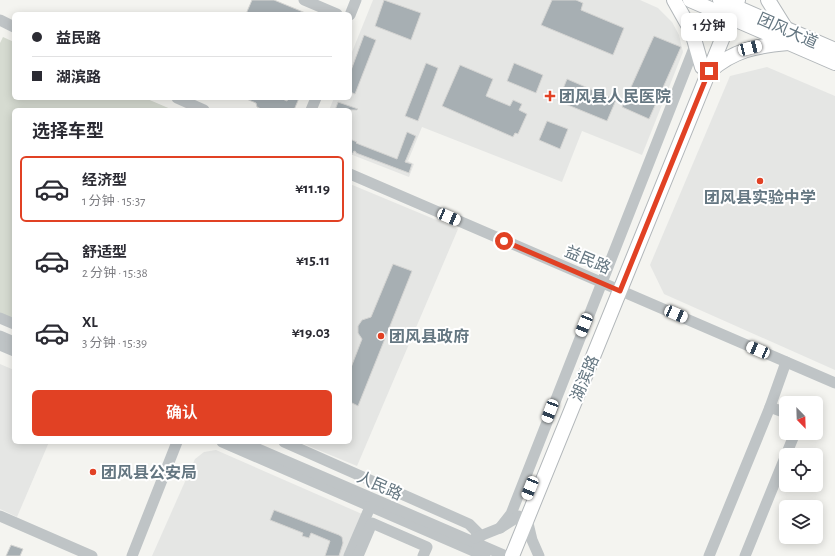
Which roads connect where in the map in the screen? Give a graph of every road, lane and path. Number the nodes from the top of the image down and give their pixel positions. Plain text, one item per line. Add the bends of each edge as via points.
1 (304, 0) edge
2 (356, 0) edge
3 (674, 0) edge
4 (690, 0) edge
5 (768, 0) edge
6 (729, 6) edge
7 (332, 12) edge
8 (351, 12) edge
9 (0, 20) edge
10 (12, 25) edge
11 (788, 36) junction
12 (696, 43) junction
13 (835, 50) edge
14 (835, 63) edge
15 (706, 69) junction
16 (182, 100) edge
17 (200, 108) edge
18 (352, 175) edge
19 (611, 287) junction
20 (0, 318) edge
21 (12, 323) edge
22 (0, 336) edge
23 (12, 341) edge
24 (0, 345) edge
25 (12, 350) edge
26 (786, 362) junction
27 (835, 383) edge
28 (770, 406) junction
29 (779, 410) edge
30 (176, 444) edge
31 (227, 444) edge
32 (247, 444) edge
33 (289, 444) edge
34 (779, 472) edge
35 (370, 507) junction
36 (0, 516) edge
37 (523, 518) junction
38 (500, 528) junction
39 (481, 536) junction
40 (469, 540) junction
41 (92, 556) edge
42 (132, 556) edge
43 (349, 556) edge
44 (358, 556) edge
45 (423, 556) edge
46 (485, 556) edge
47 (506, 556) edge
48 (539, 556) edge
49 (709, 556) edge
50 (745, 556) edge

1 - 7 street
2 - 8 street
3 - 12 main road via 687,21
4 - 6 main road, 团风大道
5 - 11 main road
6 - 11 main road, 团风大道
6 - 15 main road, 湖滨路
9 - 10 street
11 - 13 main road, 团风大道
11 - 14 main road, 团风大道
11 - 15 main road via 744,50
12 - 15 main road
12 - 19 street
15 - 19 main road, 湖滨路
16 - 17 street
18 - 19 street, 益民路
19 - 26 street, 益民路
19 - 37 main road, 湖滨路
19 - 38 street via 511,514
20 - 21 street
22 - 23 street
24 - 25 street
26 - 27 street, 益民路
26 - 28 street
28 - 29 street
28 - 49 street
30 - 42 street
31 - 35 street, 人民路
32 - 40 street, 人民路
33 - 39 street via 469,524
34 - 50 street
35 - 43 street
35 - 46 street, 人民路
36 - 41 street
37 - 38 street
37 - 47 main road, 湖滨路
37 - 48 street
38 - 39 street
39 - 40 street
40 - 47 street, 人民路
44 - 45 street via 372,523 427,547

